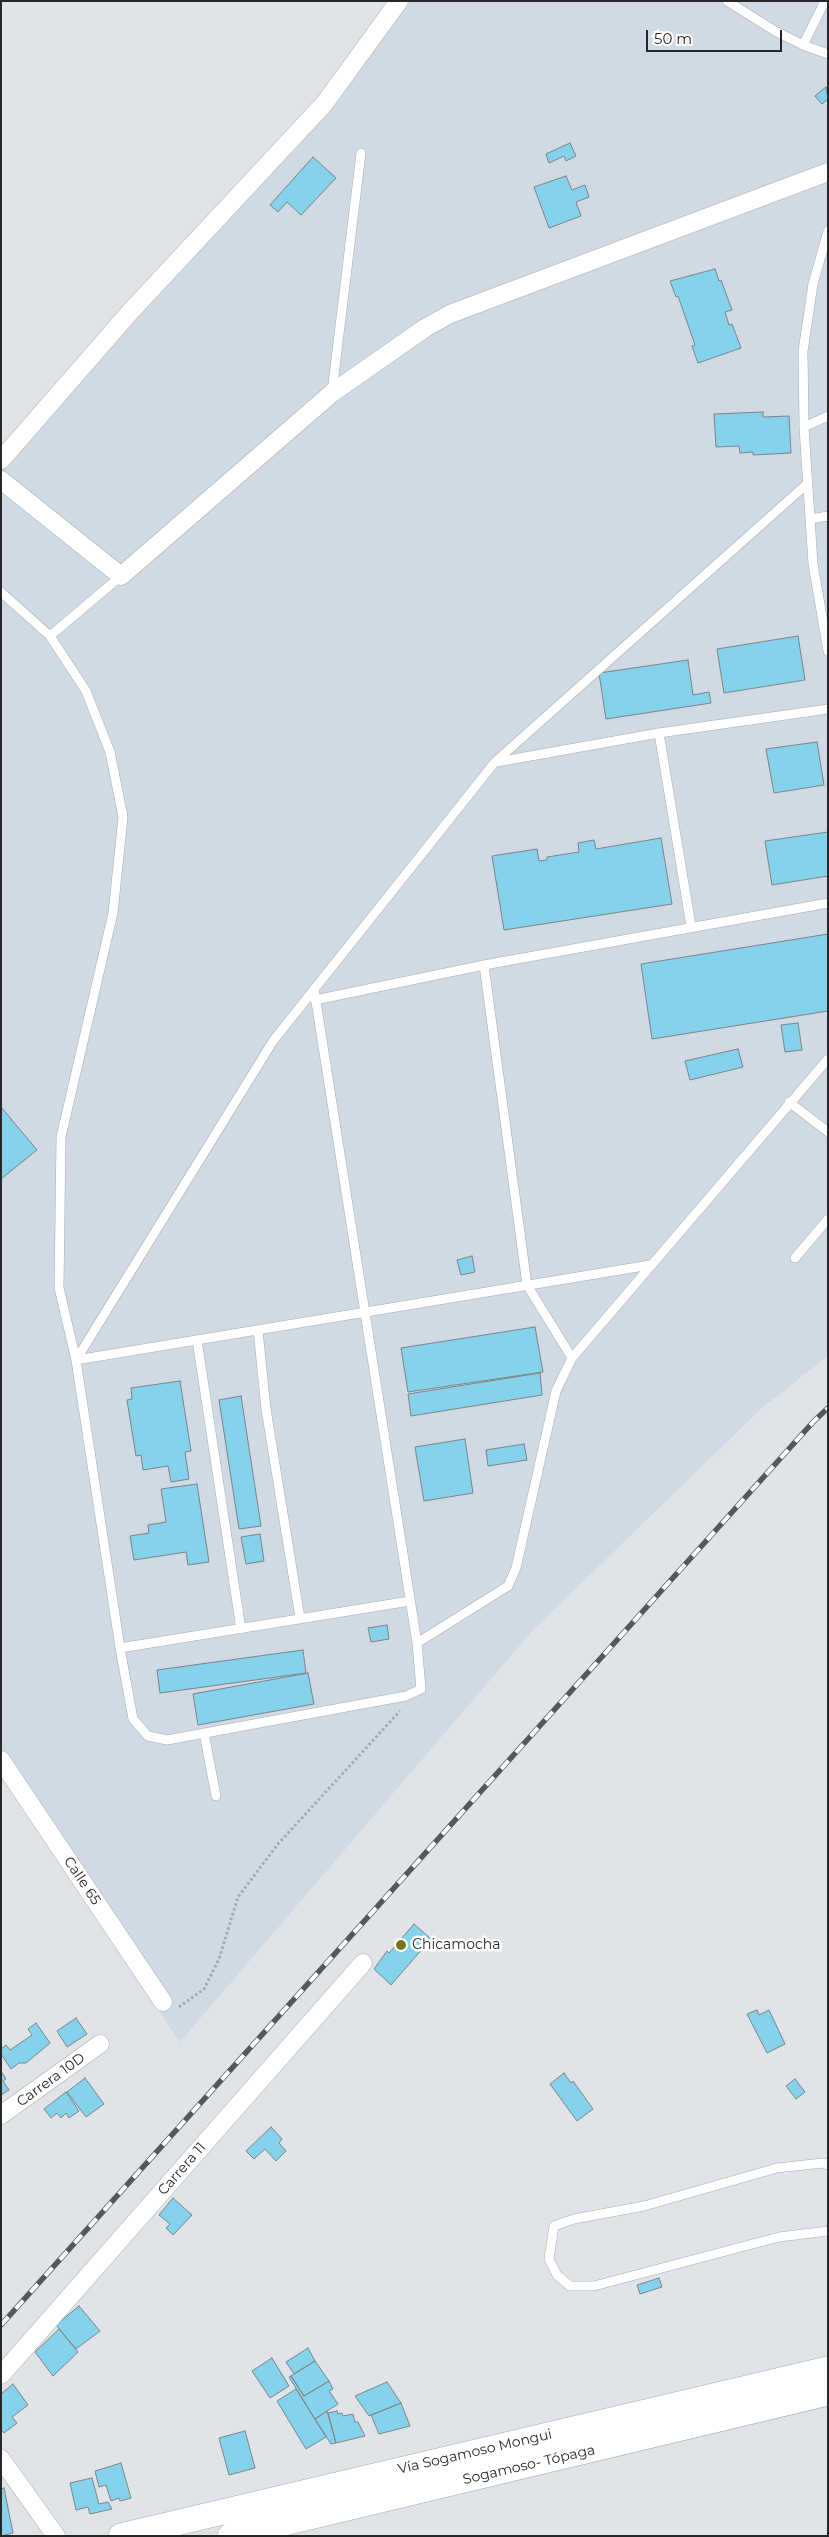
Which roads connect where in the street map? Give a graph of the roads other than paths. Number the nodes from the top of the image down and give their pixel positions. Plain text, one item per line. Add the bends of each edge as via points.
1 (400, 1) edge
2 (727, 1) edge
3 (825, 1) edge
4 (803, 45) junction
5 (828, 54) edge
6 (361, 153) dead end
7 (828, 172) edge
8 (828, 231) edge
9 (332, 393) junction
10 (828, 416) edge
11 (804, 426) junction
12 (1, 460) edge
13 (1, 480) edge
14 (808, 483) junction
15 (828, 516) edge
16 (810, 519) junction
17 (121, 576) junction
18 (1, 592) edge
19 (50, 636) junction
20 (828, 651) edge
21 (828, 709) edge
22 (659, 733) junction
23 (495, 762) junction
24 (828, 903) edge
25 (691, 926) junction
26 (484, 965) junction
27 (314, 989) junction
28 (315, 1000) junction
29 (828, 1059) edge
30 (789, 1102) junction
31 (828, 1132) edge
32 (828, 1219) edge
33 (795, 1258) dead end
34 (650, 1265) junction
35 (527, 1285) junction
36 (364, 1312) junction
37 (258, 1330) junction
38 (197, 1340) junction
39 (572, 1358) junction
40 (76, 1360) junction
41 (410, 1601) junction
42 (300, 1618) junction
43 (241, 1629) junction
44 (417, 1643) junction
45 (120, 1648) junction
46 (204, 1733) junction
47 (1, 1760) edge
48 (216, 1796) dead end
49 (363, 1963) dead end
50 (163, 2002) road end
51 (100, 2044) dead end
52 (1, 2115) edge
53 (828, 2165) edge
54 (828, 2231) edge
55 (828, 2369) edge
56 (1, 2375) edge
57 (828, 2393) edge
58 (1, 2459) edge
59 (56, 2536) edge
60 (121, 2536) edge
61 (230, 2536) edge

1 - 12 street via 324,104 130,312
2 - 4 lane
3 - 4 lane
4 - 5 lane
6 - 9 lane
7 - 9 street via 450,314
8 - 11 lane via 813,284 804,351
9 - 17 street
10 - 11 lane
11 - 14 lane
13 - 17 street
14 - 16 lane
14 - 23 lane
15 - 16 lane
16 - 20 lane via 813,564
17 - 19 lane
18 - 19 lane
19 - 40 lane via 86,692 110,752 123,817 113,913 62,1136 59,1288
21 - 22 lane
22 - 23 lane
22 - 25 lane
23 - 27 lane
24 - 25 lane
25 - 26 lane
26 - 28 lane
26 - 35 lane
27 - 28 lane
27 - 40 lane via 273,1041
28 - 36 lane
29 - 30 lane
30 - 31 lane
30 - 34 lane
32 - 33 lane
34 - 35 lane
34 - 39 lane
35 - 36 lane
35 - 39 lane
36 - 37 lane
36 - 41 lane
37 - 38 lane
37 - 42 lane via 266,1409
38 - 40 lane
38 - 43 lane
39 - 44 lane via 556,1391 516,1568 508,1586
40 - 45 lane
41 - 42 lane
41 - 44 lane
42 - 43 lane
43 - 45 lane
44 - 46 lane via 421,1688 406,1696
45 - 46 lane via 133,1719 148,1736 167,1740
46 - 48 lane
47 - 50 street, Calle 65
49 - 56 street, Carrera 11
51 - 52 street, Carrera 10D
53 - 54 lane via 777,2168 644,2206 574,2219 554,2226 549,2259 557,2275 570,2286 594,2286 779,2237
55 - 60 main road, Vía Sogamoso Mongui
57 - 61 main road, Sogamoso- Tópaga
58 - 59 street

